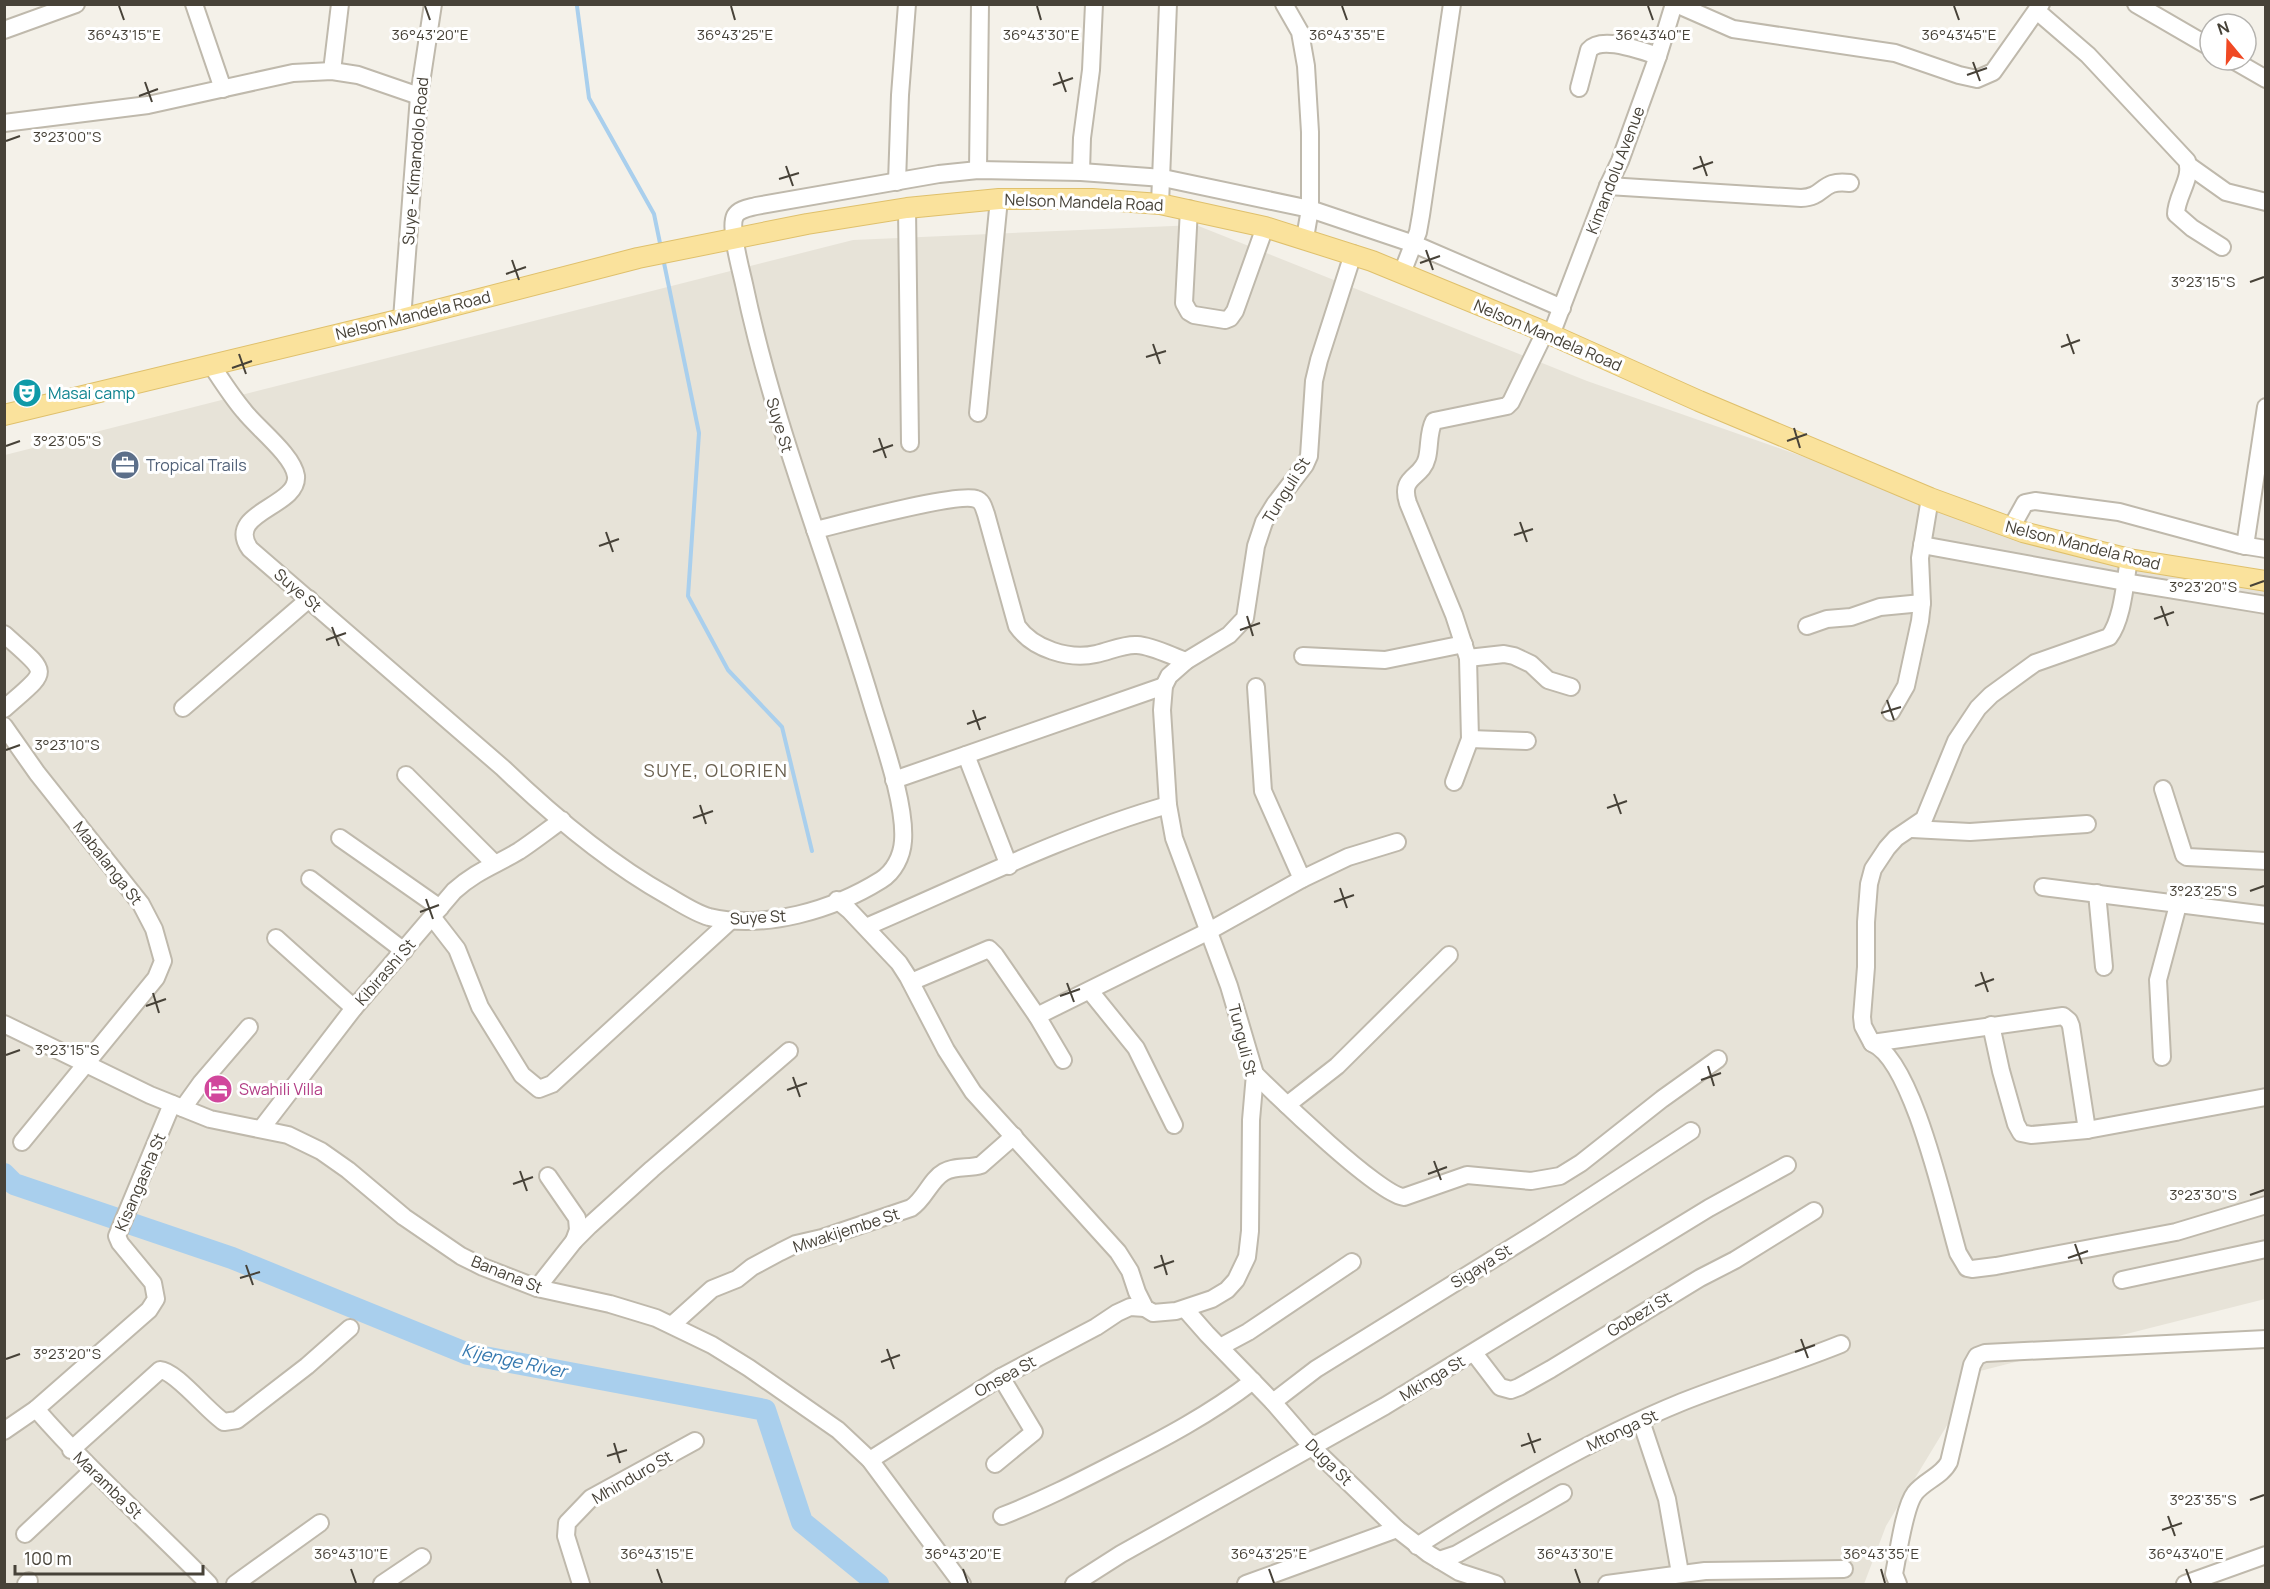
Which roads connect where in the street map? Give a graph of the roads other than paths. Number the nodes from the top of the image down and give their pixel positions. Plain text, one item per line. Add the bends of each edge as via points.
1 (194, 4) edge
2 (340, 4) edge
3 (433, 4) edge
4 (907, 4) edge
5 (980, 4) edge
6 (1094, 4) edge
7 (1168, 4) edge
8 (1284, 4) edge
9 (1452, 4) edge
10 (1675, 4) edge
11 (2136, 4) edge
12 (69, 6) edge
13 (2039, 8) edge
14 (4, 30) edge
15 (2198, 40) edge
16 (1658, 56) junction
17 (332, 71) junction
18 (1579, 88) dead end
19 (223, 89) junction
20 (419, 96) junction
21 (4, 123) edge
22 (2188, 165) junction
23 (978, 170) junction
24 (1081, 172) junction
25 (1163, 178) junction
26 (897, 182) junction
27 (1850, 183) dead end
28 (1608, 186) junction
29 (999, 199) junction
30 (2265, 202) edge
31 (1160, 204) junction
32 (907, 208) junction
33 (1189, 208) junction
34 (1310, 209) junction
35 (1265, 227) junction
36 (734, 238) junction
37 (1305, 238) junction
38 (1413, 244) junction
39 (2222, 247) dead end
40 (1353, 254) junction
41 (1402, 273) junction
42 (1562, 308) junction
43 (402, 319) junction
44 (1548, 333) junction
45 (212, 366) junction
46 (2265, 407) edge
47 (978, 413) dead end
48 (4, 415) edge
49 (910, 443) dead end
50 (1930, 498) junction
51 (2011, 528) junction
52 (815, 530) junction
53 (1922, 545) junction
54 (2245, 546) junction
55 (2265, 549) edge
56 (2129, 559) junction
57 (2265, 581) edge
58 (2125, 582) junction
59 (309, 599) junction
60 (1922, 603) junction
61 (2265, 604) edge
62 (1807, 626) dead end
63 (4, 634) edge
64 (1466, 651) junction
65 (1303, 656) dead end
66 (1186, 662) junction
67 (1164, 686) junction
68 (1256, 687) dead end
69 (1571, 687) dead end
70 (183, 708) dead end
71 (4, 709) edge
72 (1891, 712) dead end
73 (4, 726) edge
74 (1470, 739) junction
75 (1527, 741) dead end
76 (966, 755) junction
77 (406, 775) dead end
78 (894, 780) junction
79 (1454, 782) dead end
80 (2163, 789) dead end
81 (1168, 805) junction
82 (562, 820) junction
83 (2087, 824) dead end
84 (1912, 829) junction
85 (340, 838) dead end
86 (1397, 842) dead end
87 (2265, 861) edge
88 (494, 863) junction
89 (1009, 866) junction
90 (310, 879) dead end
91 (1302, 879) junction
92 (2043, 886) dead end
93 (2097, 893) junction
94 (837, 900) junction
95 (2178, 904) junction
96 (436, 913) junction
97 (2265, 915) edge
98 (730, 921) junction
99 (866, 927) junction
100 (1209, 931) junction
101 (276, 938) dead end
102 (404, 951) junction
103 (1449, 955) dead end
104 (2104, 967) dead end
105 (911, 982) junction
106 (1090, 991) junction
107 (354, 1008) junction
108 (1037, 1016) junction
109 (4, 1024) edge
110 (1991, 1025) junction
111 (249, 1027) dead end
112 (1872, 1043) junction
113 (789, 1051) dead end
114 (2162, 1057) dead end
115 (1718, 1059) dead end
116 (1062, 1060) dead end
117 (85, 1064) junction
118 (1255, 1074) junction
119 (2265, 1098) edge
120 (1287, 1105) junction
121 (177, 1106) junction
122 (1174, 1125) dead end
123 (261, 1129) junction
124 (2087, 1130) junction
125 (1691, 1131) dead end
126 (1014, 1136) junction
127 (22, 1142) dead end
128 (1786, 1165) dead end
129 (548, 1176) dead end
130 (2265, 1205) edge
131 (1814, 1211) dead end
132 (574, 1241) junction
133 (2265, 1249) edge
134 (1352, 1262) dead end
135 (2122, 1280) dead end
136 (537, 1288) junction
137 (1146, 1308) junction
138 (1185, 1309) junction
139 (673, 1324) junction
140 (350, 1328) dead end
141 (2265, 1339) edge
142 (1841, 1344) dead end
143 (1220, 1347) junction
144 (1474, 1353) junction
145 (1001, 1377) junction
146 (1253, 1381) junction
147 (1274, 1402) junction
148 (36, 1409) junction
149 (1641, 1421) junction
150 (4, 1431) edge
151 (695, 1441) dead end
152 (1312, 1447) junction
153 (71, 1450) junction
154 (870, 1460) junction
155 (995, 1464) dead end
156 (92, 1471) junction
157 (1563, 1493) dead end
158 (1002, 1516) dead end
159 (320, 1523) dead end
160 (1397, 1529) junction
161 (25, 1534) dead end
162 (1417, 1546) junction
163 (2265, 1555) edge
164 (422, 1557) dead end
165 (1439, 1560) junction
166 (1844, 1569) dead end
167 (1680, 1573) junction
168 (209, 1584) edge
169 (238, 1584) edge
170 (382, 1584) edge
171 (581, 1584) edge
172 (962, 1584) edge
173 (1074, 1584) edge
174 (1246, 1584) edge
175 (1496, 1584) edge
176 (1607, 1584) edge
177 (1898, 1584) edge
178 (2185, 1584) edge

1 - 19 street
2 - 17 street
3 - 20 street, Suye - Kimandolo Road
4 - 26 street
5 - 23 street
6 - 24 street
7 - 25 street
8 - 34 street via 1300,32 1305,59 1311,132
9 - 38 street via 1426,183
10 - 13 street via 1733,29 1895,53 1977,80 1993,72
10 - 16 street, Kimandolu Avenue
11 - 15 street
12 - 14 street
13 - 22 street via 2102,69
16 - 18 street via 1605,43 1593,46
16 - 28 street, Kimandolu Avenue
17 - 19 street via 293,73
17 - 20 street via 358,75
19 - 21 street via 148,105
20 - 43 street, Suye - Kimandolo Road
22 - 30 street via 2226,192
22 - 39 street via 2176,214
23 - 24 street
23 - 26 street
24 - 25 street
25 - 31 street
25 - 34 street
26 - 36 street via 743,210 734,217
27 - 28 street via 1834,182 1813,196 1801,198
28 - 42 street, Kimandolu Avenue
29 - 31 main road, Nelson Mandela Road
29 - 32 main road, Nelson Mandela Road
29 - 47 street
31 - 33 main road, Nelson Mandela Road
32 - 36 main road, Nelson Mandela Road
32 - 49 street
33 - 35 main road, Nelson Mandela Road
33 - 35 street via 1184,303 1194,315 1230,318
34 - 37 street
34 - 38 street
35 - 37 main road, Nelson Mandela Road
36 - 43 main road, Nelson Mandela Road via 638,258
36 - 52 street, Suye St via 771,395
37 - 40 main road, Nelson Mandela Road
38 - 41 street
38 - 42 street
40 - 41 main road, Nelson Mandela Road
40 - 66 street, Tunguli St via 1314,381 1309,456 1264,522 1256,546 1245,618 1229,635
41 - 44 main road, Nelson Mandela Road
42 - 44 street, Kimandolu Avenue
43 - 45 main road, Nelson Mandela Road
44 - 50 main road, Nelson Mandela Road
44 - 64 street, Kimandolu Avenue via 1507,406 1434,421 1426,461 1406,486 1405,495
45 - 48 main road, Nelson Mandela Road
45 - 59 street, Suye St via 231,396 282,452 296,477 286,496 250,522 244,538 250,549
46 - 54 street
50 - 51 main road, Nelson Mandela Road
50 - 53 street
51 - 54 street via 2025,503 2035,501 2119,512
51 - 56 main road, Nelson Mandela Road
52 - 66 street via 932,503 976,499 986,514 1021,633 1045,648 1066,654 1094,655 1140,645
52 - 78 street, Suye St
53 - 58 street
53 - 60 street
54 - 55 street
56 - 57 main road, Nelson Mandela Road
56 - 58 street
58 - 61 street
58 - 84 street via 2115,630 2109,637 2035,663 2007,681 1978,708 1956,741 1924,819
59 - 70 street
59 - 82 street, Suye St
60 - 62 street via 1880,607
60 - 72 street via 1906,686
63 - 71 street via 38,665 40,672 31,687
64 - 65 street via 1385,660
64 - 69 street via 1514,656 1531,664 1548,680
64 - 74 street
66 - 67 street, Tunguli St via 1169,676
67 - 76 street
67 - 81 street, Tunguli St
68 - 91 street via 1263,791
73 - 117 street, Mabalanga St via 37,774 141,904 163,961 156,978
74 - 75 street
74 - 79 street
76 - 78 street
76 - 89 street
77 - 88 street
78 - 94 street, Suye St via 904,839 901,855 884,878
80 - 87 street via 2184,855
81 - 89 street via 1126,817
81 - 100 street, Tunguli St via 1174,838
82 - 88 street, Kibirashi St via 518,852
82 - 98 street, Suye St via 643,882 705,916
83 - 84 street via 1970,832
84 - 112 street via 1887,848 1873,869 1869,884 1862,1017
85 - 96 street
86 - 91 street via 1348,857
88 - 96 street, Kibirashi St via 465,881
89 - 99 street
90 - 102 street
91 - 100 street
92 - 93 street
93 - 95 street
93 - 104 street
94 - 98 street, Suye St via 804,914
94 - 99 street
95 - 97 street
95 - 114 street via 2158,980
96 - 98 street via 458,949 480,1007 522,1075 539,1089 552,1084
96 - 102 street, Kibirashi St
99 - 105 street
100 - 106 street
100 - 118 street, Tunguli St
101 - 107 street
102 - 107 street, Kibirashi St
103 - 120 street via 1337,1066
105 - 108 street via 989,949
105 - 126 street via 973,1092
106 - 108 street
106 - 122 street via 1136,1048
107 - 123 street, Kibirashi St
108 - 116 street
109 - 117 street, Banana St
110 - 112 street
110 - 124 street via 2018,1130 2031,1135
110 - 124 street via 2058,1015 2067,1018
111 - 121 street
112 - 130 street via 1895,1064 1909,1094 1958,1253 1967,1268 2176,1232
113 - 132 street
115 - 120 street via 1560,1176 1531,1181 1467,1175 1404,1197 1380,1186
117 - 121 street, Banana St
117 - 127 street, Mabalanga St
118 - 120 street
118 - 138 street, Tunguli St via 1247,1257 1243,1270 1227,1290
119 - 124 street
121 - 123 street, Banana St via 210,1119
121 - 148 street, Kisangasha St via 117,1236 153,1283 156,1299 149,1310
123 - 136 street, Banana St via 288,1135 321,1151 461,1256
125 - 147 street, Sigaya St via 1333,1358
126 - 137 street via 1118,1252
126 - 139 street, Mwakijembe St via 981,1165 940,1174 911,1208 796,1244 712,1289
128 - 144 street, Mkinga St
129 - 132 street via 577,1218
131 - 144 street, Gobezi St via 1519,1387 1500,1387
132 - 136 street
133 - 135 street
134 - 143 street
136 - 139 street, Banana St
137 - 138 street, Tunguli St via 1154,1313
137 - 145 street, Onsea St via 1124,1310
138 - 143 street, Duga St
139 - 154 street, Banana St via 749,1368 838,1430
140 - 153 street via 237,1420 224,1422 170,1373 160,1371
141 - 177 street via 1977,1356 1949,1462 1917,1491 1909,1504 1894,1574
142 - 149 street, Mtonga St
143 - 146 street, Duga St
144 - 152 street, Mkinga St
145 - 154 street, Onsea St
145 - 155 street via 1035,1432
146 - 147 street, Duga St
146 - 158 street via 1159,1441 1044,1500
147 - 152 street, Duga St
148 - 150 street, Kisangasha St
148 - 153 street, Maramba St
149 - 162 street, Mtonga St via 1539,1472
149 - 167 street via 1667,1498
151 - 171 street, Mhinduro St via 591,1498 567,1523 566,1536
152 - 160 street, Duga St
152 - 173 street, Mkinga St
153 - 156 street, Maramba St
154 - 172 street, Banana St
156 - 161 street
156 - 168 street, Maramba St
157 - 165 street via 1457,1554
159 - 169 street
160 - 162 street, Duga St
160 - 174 street
162 - 165 street, Duga St
163 - 178 street
164 - 170 street
165 - 175 street, Duga St
166 - 167 street
167 - 176 street

